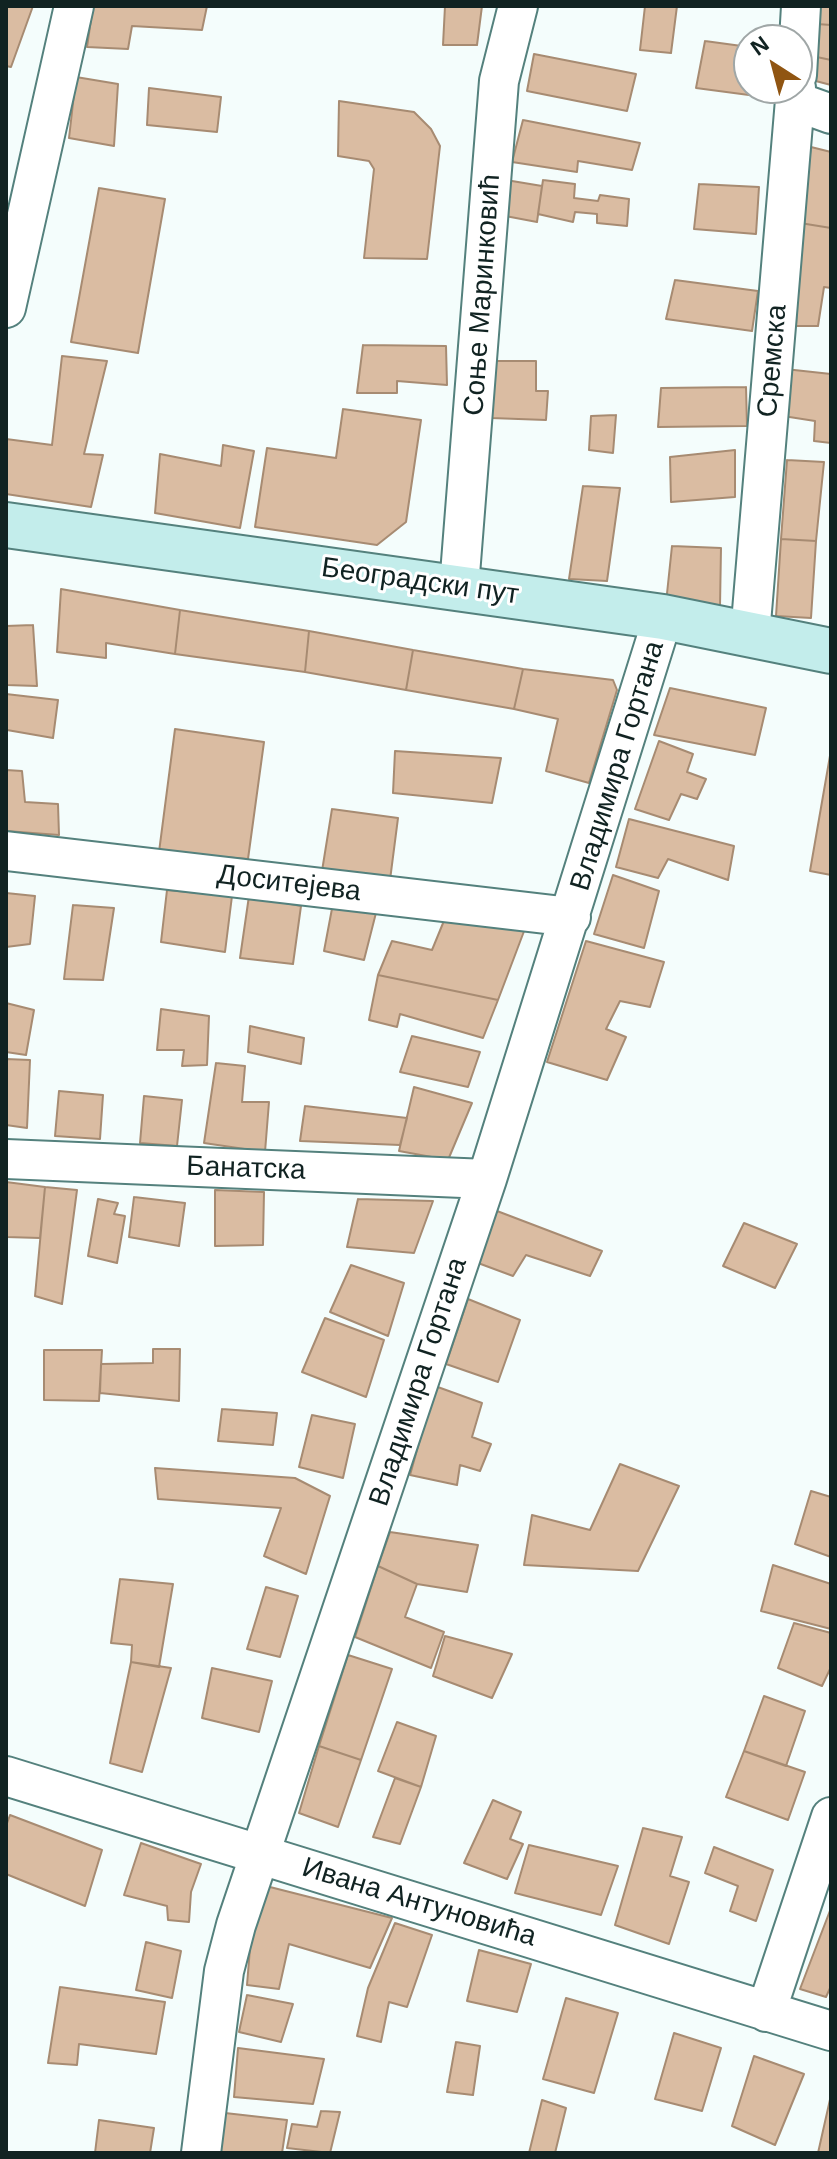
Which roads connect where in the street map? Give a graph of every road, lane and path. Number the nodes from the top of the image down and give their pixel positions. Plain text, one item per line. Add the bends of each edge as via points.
1 (74, 6) edge
2 (518, 6) edge
3 (813, 101) edge
4 (795, 104) edge
5 (831, 114) edge
6 (8, 295) edge
7 (6, 525) edge
8 (459, 587) junction
9 (663, 617) junction
10 (750, 635) junction
11 (831, 651) edge
12 (6, 851) edge
13 (571, 917) junction
14 (6, 1159) edge
15 (487, 1179) junction
16 (6, 1776) edge
17 (831, 1817) edge
18 (263, 1854) junction
19 (766, 2012) junction
20 (831, 2031) edge
21 (201, 2153) edge

1 - 6 street
2 - 8 street, Соње Маринковић via 499,81
3 - 5 street
4 - 10 street, Сремска
7 - 8 main road, Београдски пут
8 - 9 main road, Београдски пут
9 - 10 main road, Београдски пут
9 - 13 street, Владимира Гортана
10 - 11 main road, Београдски пут
12 - 13 street, Доситејева
13 - 15 street, Владимира Гортана
14 - 15 street, Банатска
15 - 18 street, Владимира Гортана
16 - 18 street, Ивана Антуновића
17 - 19 street
18 - 19 street, Ивана Антуновића
18 - 21 street, Владимира Гортана via 224,1971
19 - 20 street, Ивана Антуновића

